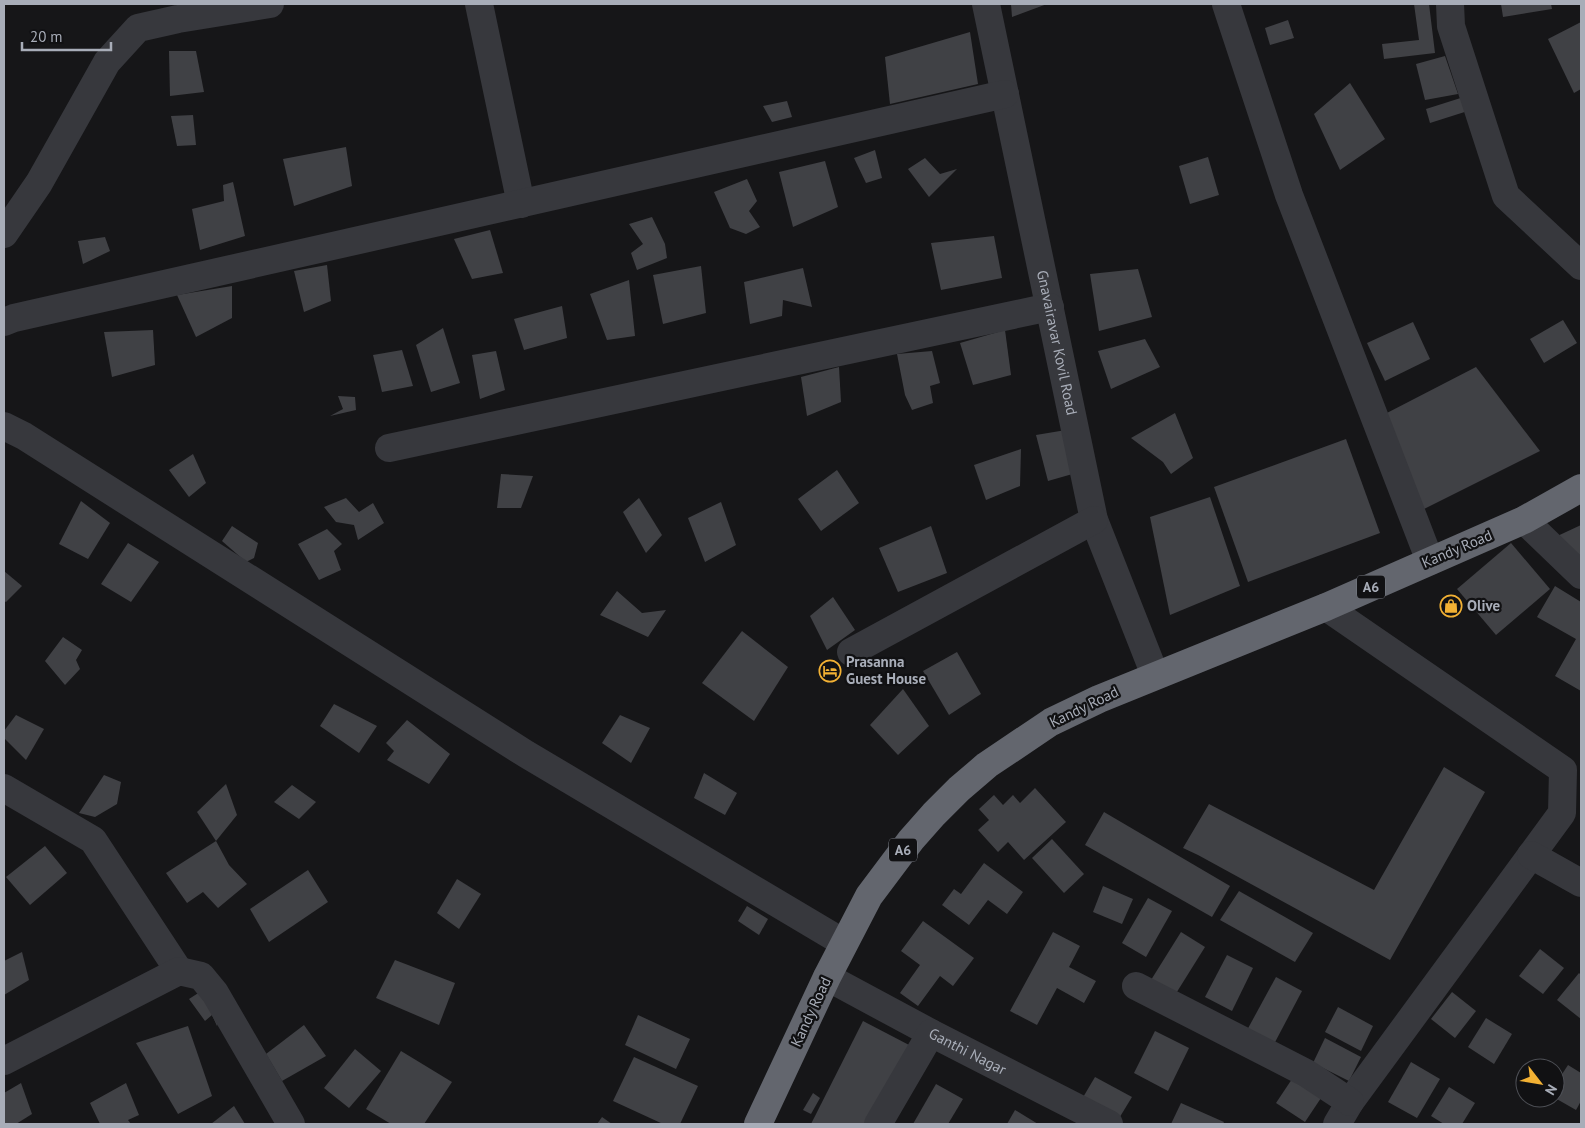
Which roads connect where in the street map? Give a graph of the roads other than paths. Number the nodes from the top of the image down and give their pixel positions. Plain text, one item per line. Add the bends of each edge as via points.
1 (270, 4) edge
2 (479, 4) edge
3 (986, 4) edge
4 (1226, 4) edge
5 (1450, 4) edge
6 (1005, 94) junction
7 (521, 204) junction
8 (4, 234) edge
9 (1581, 266) edge
10 (1050, 307) junction
11 (4, 322) edge
12 (4, 426) edge
13 (389, 448) dead end
14 (1581, 488) edge
15 (1094, 520) junction
16 (1524, 520) junction
17 (1430, 561) junction
18 (1581, 575) edge
19 (1326, 607) junction
20 (851, 652) dead end
21 (1155, 675) junction
22 (4, 788) edge
23 (1531, 855) junction
24 (1581, 883) edge
25 (844, 943) junction
26 (179, 971) junction
27 (827, 977) junction
28 (1136, 986) dead end
29 (931, 1033) junction
30 (4, 1061) edge
31 (1344, 1113) edge
32 (291, 1124) edge
33 (758, 1124) edge
34 (878, 1124) edge
35 (1109, 1124) edge

1 - 8 street via 138,28 107,62 39,183
2 - 7 street
3 - 6 street, Gnavairavar Kovil Road
4 - 17 street via 1289,196
5 - 9 street via 1451,26 1506,196
6 - 7 street
6 - 10 street, Gnavairavar Kovil Road
7 - 11 street
10 - 13 street
10 - 15 street, Gnavairavar Kovil Road
12 - 25 street via 526,754
14 - 16 highway, Kandy Road / A6
15 - 20 street
15 - 21 street, Gnavairavar Kovil Road
16 - 17 highway, Kandy Road / A6
16 - 18 street
17 - 19 highway, Kandy Road / A6
19 - 21 highway, Kandy Road / A6
19 - 23 street via 1563,770 1562,813
21 - 25 highway, Kandy Road / A6 via 1051,722 980,771 911,840 869,896
22 - 26 street via 93,840
23 - 24 street
23 - 31 street
25 - 27 highway, Kandy Road / A6
26 - 30 street
26 - 32 street via 200,976 215,993
27 - 29 street, Ganthi Nagar
27 - 33 highway, Kandy Road / A6
28 - 31 street via 1306,1073
29 - 34 street
29 - 35 street, Ganthi Nagar

